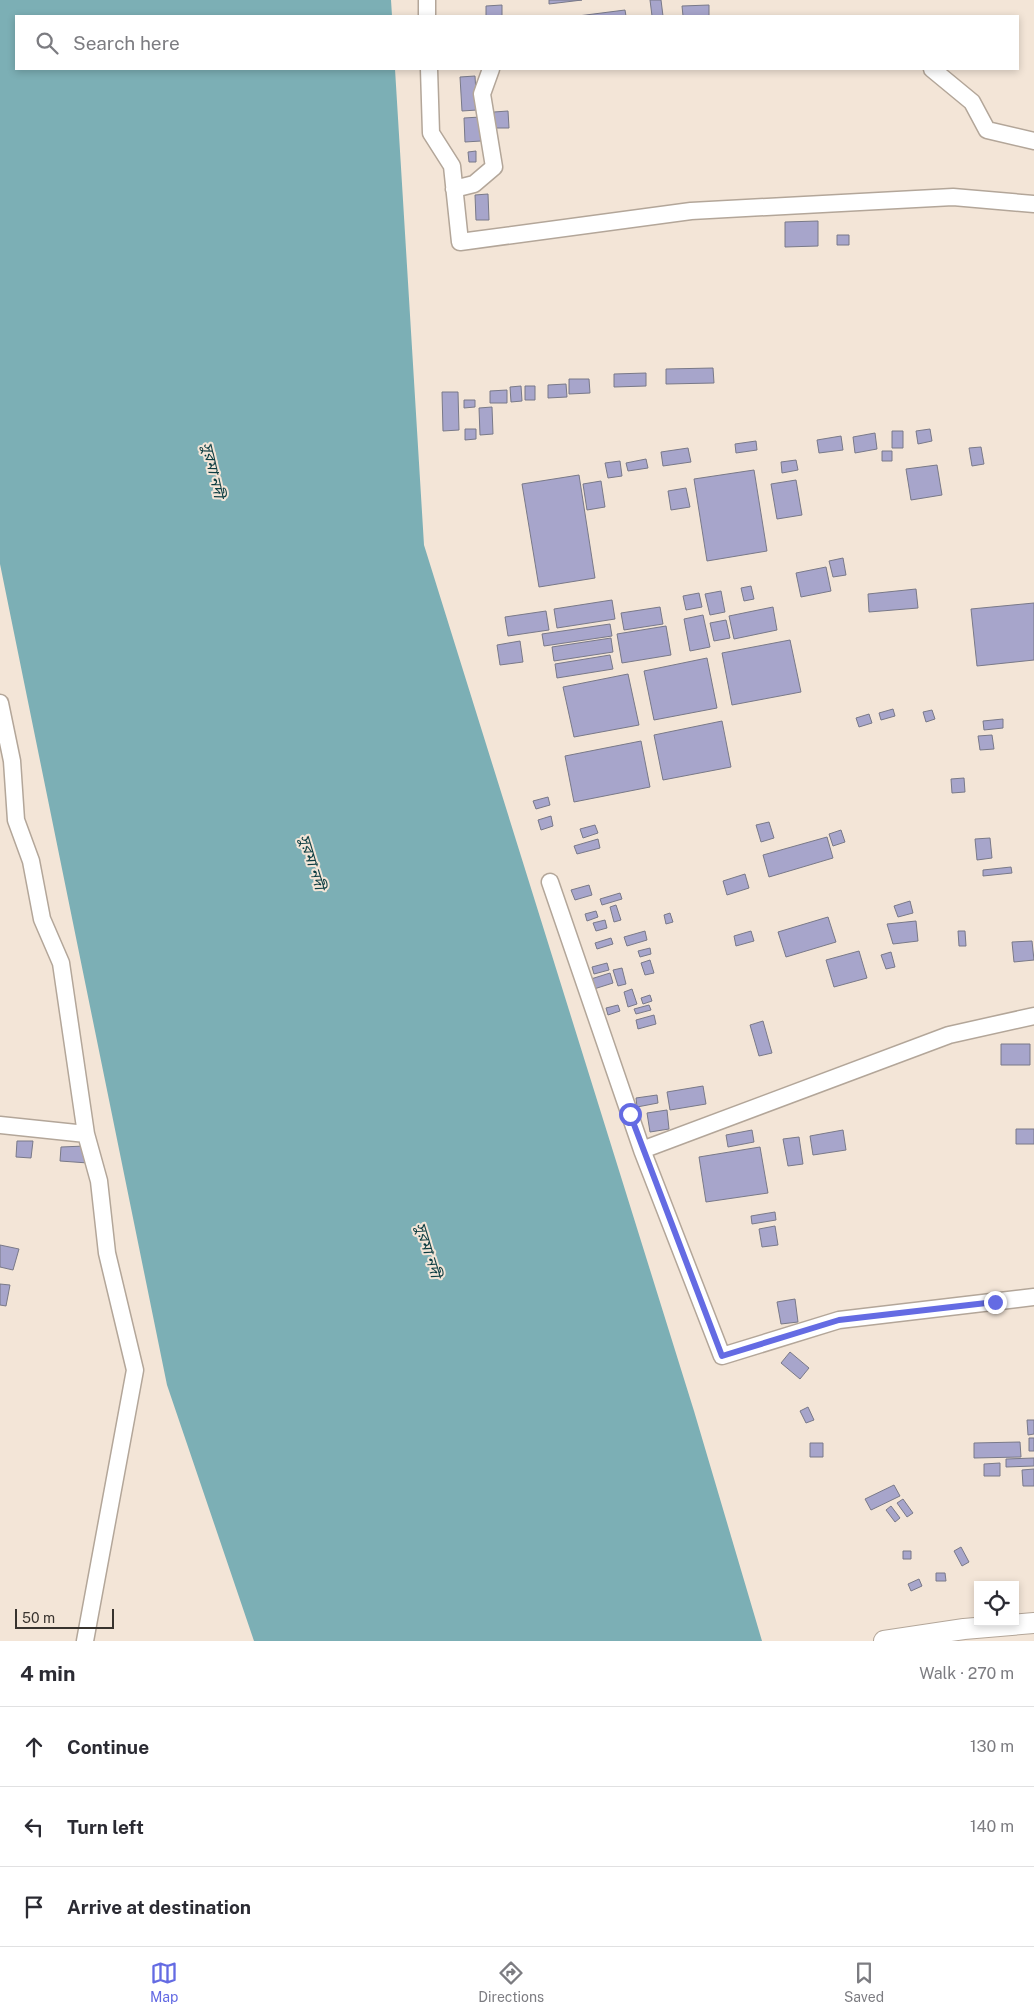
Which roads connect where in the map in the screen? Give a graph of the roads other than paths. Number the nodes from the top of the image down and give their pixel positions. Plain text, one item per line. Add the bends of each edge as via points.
1 (427, 0) edge
2 (427, 15) edge
3 (429, 70) edge
4 (491, 70) edge
5 (933, 70) edge
6 (1034, 141) edge
7 (454, 189) junction
8 (1034, 204) edge
9 (0, 703) edge
10 (550, 882) dead end
11 (1034, 1016) edge
12 (0, 1125) edge
13 (86, 1134) junction
14 (642, 1150) junction
15 (1034, 1297) edge
16 (1034, 1622) edge
17 (84, 1641) edge
18 (884, 1641) edge

1 - 2 street
3 - 7 street via 431,133 452,166
4 - 7 street via 482,94 494,167 474,184
5 - 6 street via 972,102 986,130
7 - 8 street via 460,242 691,211 953,197
9 - 13 street via 12,761 16,820 31,861 42,919 61,963
10 - 14 street
11 - 14 street via 949,1035
12 - 13 street
13 - 17 street via 99,1180 107,1253 135,1370
14 - 15 street via 722,1356 839,1320
16 - 18 main road

